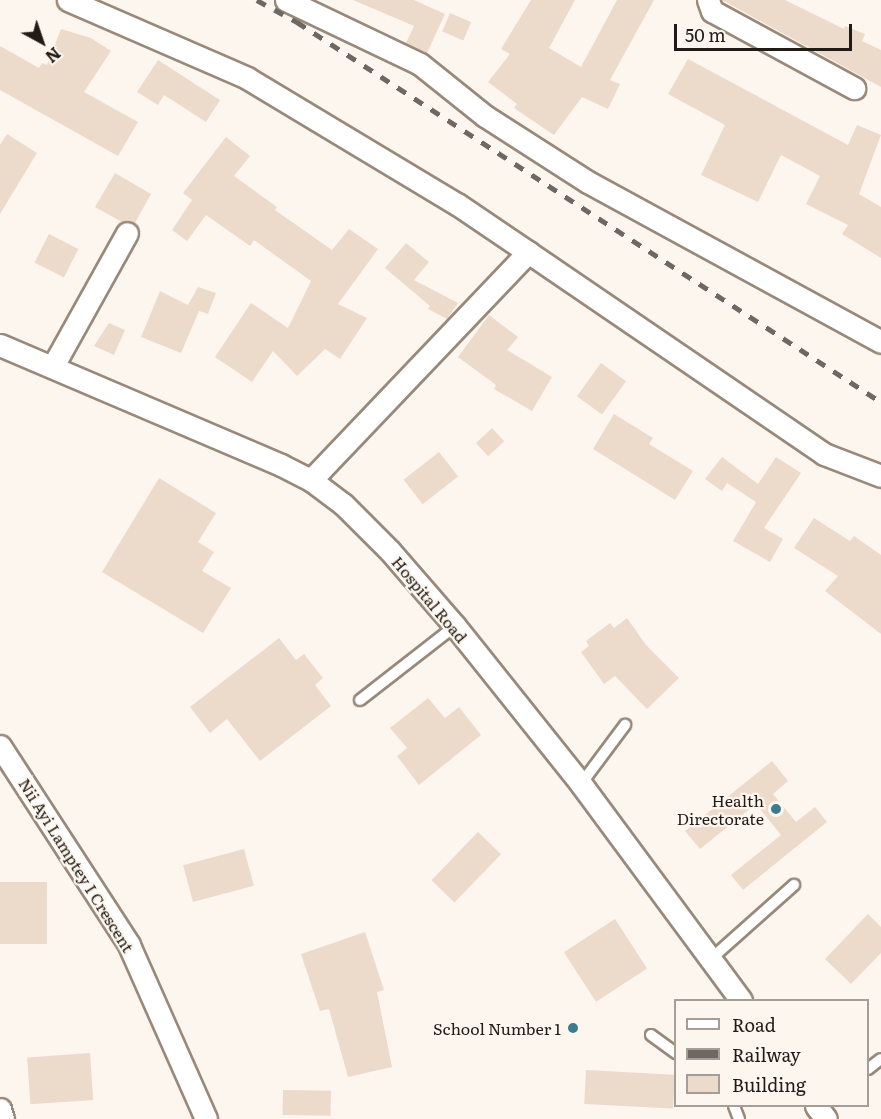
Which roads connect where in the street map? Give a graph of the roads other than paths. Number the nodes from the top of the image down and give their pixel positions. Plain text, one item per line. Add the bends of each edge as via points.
1 (68, 0) edge
2 (286, 0) edge
3 (708, 0) edge
4 (854, 88) dead end
5 (127, 232) dead end
6 (528, 252) junction
7 (881, 342) edge
8 (0, 345) edge
9 (53, 366) junction
10 (881, 476) edge
11 (311, 480) junction
12 (455, 626) junction
13 (360, 700) dead end
14 (625, 725) dead end
15 (0, 746) edge
16 (581, 784) junction
17 (794, 885) dead end
18 (712, 958) junction
19 (740, 999) edge
20 (651, 1035) dead end
21 (674, 1052) edge
22 (0, 1109) edge
23 (3, 1119) edge
24 (206, 1119) edge

1 - 6 street via 247,78 457,204
2 - 7 street via 420,64 485,116 588,182
3 - 4 street via 712,11
5 - 9 street
6 - 10 street via 824,454
6 - 11 street
8 - 9 street, Hospital Road
9 - 11 street, Hospital Road
11 - 12 street, Hospital Road via 390,551
12 - 13 lane
12 - 16 street, Hospital Road
14 - 16 lane
15 - 24 street, Nii Ayi Lamptey I Crescent via 129,945
16 - 18 street, Hospital Road
17 - 18 lane
18 - 19 street, Hospital Road
20 - 21 lane
22 - 23 street

